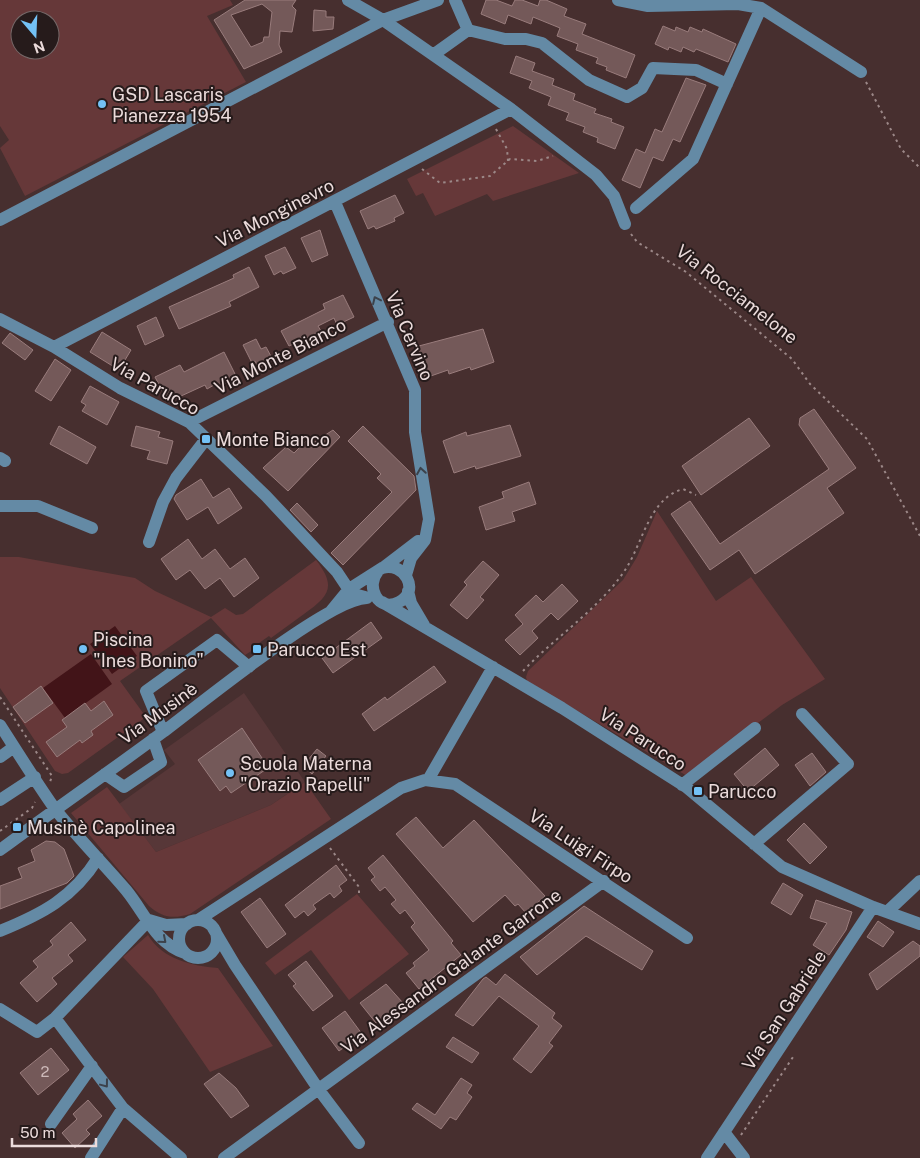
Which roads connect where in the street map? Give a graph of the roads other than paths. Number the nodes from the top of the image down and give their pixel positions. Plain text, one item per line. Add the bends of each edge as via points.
1 (348, 0) edge
2 (438, 0) edge
3 (455, 0) edge
4 (618, 0) edge
5 (761, 8) junction
6 (383, 20) junction
7 (468, 30) junction
8 (433, 55) junction
9 (861, 72) road end
10 (727, 84) junction
11 (511, 109) junction
12 (335, 202) junction
13 (636, 208) dead end
14 (0, 220) edge
15 (625, 224) road end
16 (0, 319) edge
17 (388, 322) junction
18 (54, 347) junction
19 (189, 422) junction
20 (206, 439) junction
21 (0, 506) edge
22 (429, 520) junction
23 (92, 528) dead end
24 (149, 542) dead end
25 (381, 569) junction
26 (337, 572) junction
27 (406, 575) junction
28 (364, 579) junction
29 (348, 589) junction
30 (408, 591) junction
31 (365, 597) junction
32 (380, 601) junction
33 (330, 610) junction
34 (424, 625) junction
35 (249, 667) junction
36 (493, 667) junction
37 (802, 714) dead end
38 (0, 725) edge
39 (755, 728) dead end
40 (158, 735) junction
41 (14, 747) junction
42 (0, 757) edge
43 (105, 774) junction
44 (34, 777) junction
45 (428, 780) junction
46 (682, 785) junction
47 (0, 800) edge
48 (56, 809) junction
49 (754, 844) junction
50 (0, 850) edge
51 (98, 858) junction
52 (604, 881) junction
53 (920, 881) edge
54 (873, 907) junction
55 (888, 911) junction
56 (149, 920) junction
57 (192, 922) junction
58 (920, 924) edge
59 (213, 928) junction
60 (0, 931) edge
61 (687, 938) dead end
62 (185, 953) junction
63 (199, 958) junction
64 (234, 965) junction
65 (0, 1009) edge
66 (55, 1018) junction
67 (92, 1066) junction
68 (319, 1090) junction
69 (122, 1108) junction
70 (51, 1124) dead end
71 (724, 1132) junction
72 (359, 1143) dead end
73 (91, 1158) edge
74 (181, 1158) edge
75 (224, 1158) edge
76 (707, 1158) edge
77 (744, 1158) edge

1 - 6 street
2 - 6 street
3 - 7 street
4 - 5 street via 648,6 738,4
5 - 9 street
5 - 10 street
6 - 8 street
6 - 14 street
7 - 8 street
7 - 10 street via 542,43 589,80 628,97 642,88 653,68 696,70
8 - 11 street
10 - 13 street via 693,159
11 - 12 street, Via Monginevro
11 - 15 street via 596,175 614,196
17 -> 12 street, Via Cervino
12 - 18 street, Via Monginevro
16 - 18 street, Via Parucco
17 - 19 street, Via Monte Bianco
22 -> 17 street, Via Cervino via 415,432 415,390
18 - 19 street, Via Parucco via 120,388
19 - 20 street, Via Parucco
20 - 24 street via 176,478 163,502
20 - 26 street, Via Parucco via 266,496
21 - 23 street via 38,506
22 - 25 street via 418,541
22 - 27 street, Via Cervino via 425,540 411,558
25 - 27 street via 394,566
25 - 28 street
25 - 32 street via 374,576 371,587
26 - 28 street
26 - 29 street, Via Parucco
26 - 33 street
27 - 30 street via 410,585
28 - 29 street
29 - 31 street
29 - 33 street
30 - 32 street via 400,602
30 - 34 street
31 - 32 street
31 - 33 street
32 - 34 street, Via Parucco via 409,620
33 - 35 street, Via Musinè
34 - 36 street, Via Parucco
35 - 40 street, Via Musinè
35 - 40 street via 218,640 146,691
36 - 45 street
36 - 46 street, Via Parucco
37 - 49 street via 848,764
38 - 41 street
39 - 46 street
40 - 43 street, Via Musinè
40 - 43 street via 161,762 124,787
41 - 42 street
41 - 44 street
43 - 48 street, Via Musinè
44 - 47 street
44 - 48 street
45 - 52 street, Via Luigi Firpo via 455,784
45 - 57 street via 401,788
46 - 49 street, Via Parucco
48 - 50 street, Via Musinè
48 - 51 street
49 - 54 street, Via Parucco via 782,868
51 - 56 street
51 - 60 street via 76,888 37,916
52 - 61 street, Via Luigi Firpo
52 - 68 street, Via Alessandro Galante Garrone
53 - 55 street
54 - 55 street, Via Parucco
54 - 71 street, Via San Gabriele
55 - 58 street, Via Parucco
56 - 57 street via 166,925
56 -> 62 street via 163,941
56 - 66 street
57 - 59 street via 204,921
57 - 62 street via 180,935 181,948
59 - 63 street via 217,939 214,950
59 - 64 street
62 - 63 street
63 - 64 street via 219,959
64 - 68 street
65 - 66 street via 37,1032
66 - 67 street
67 -> 69 street
67 - 70 street
68 - 72 street
68 - 75 street, Via Alessandro Galante Garrone
69 - 73 street
69 - 74 street
71 - 76 street, Via San Gabriele
71 - 77 street

